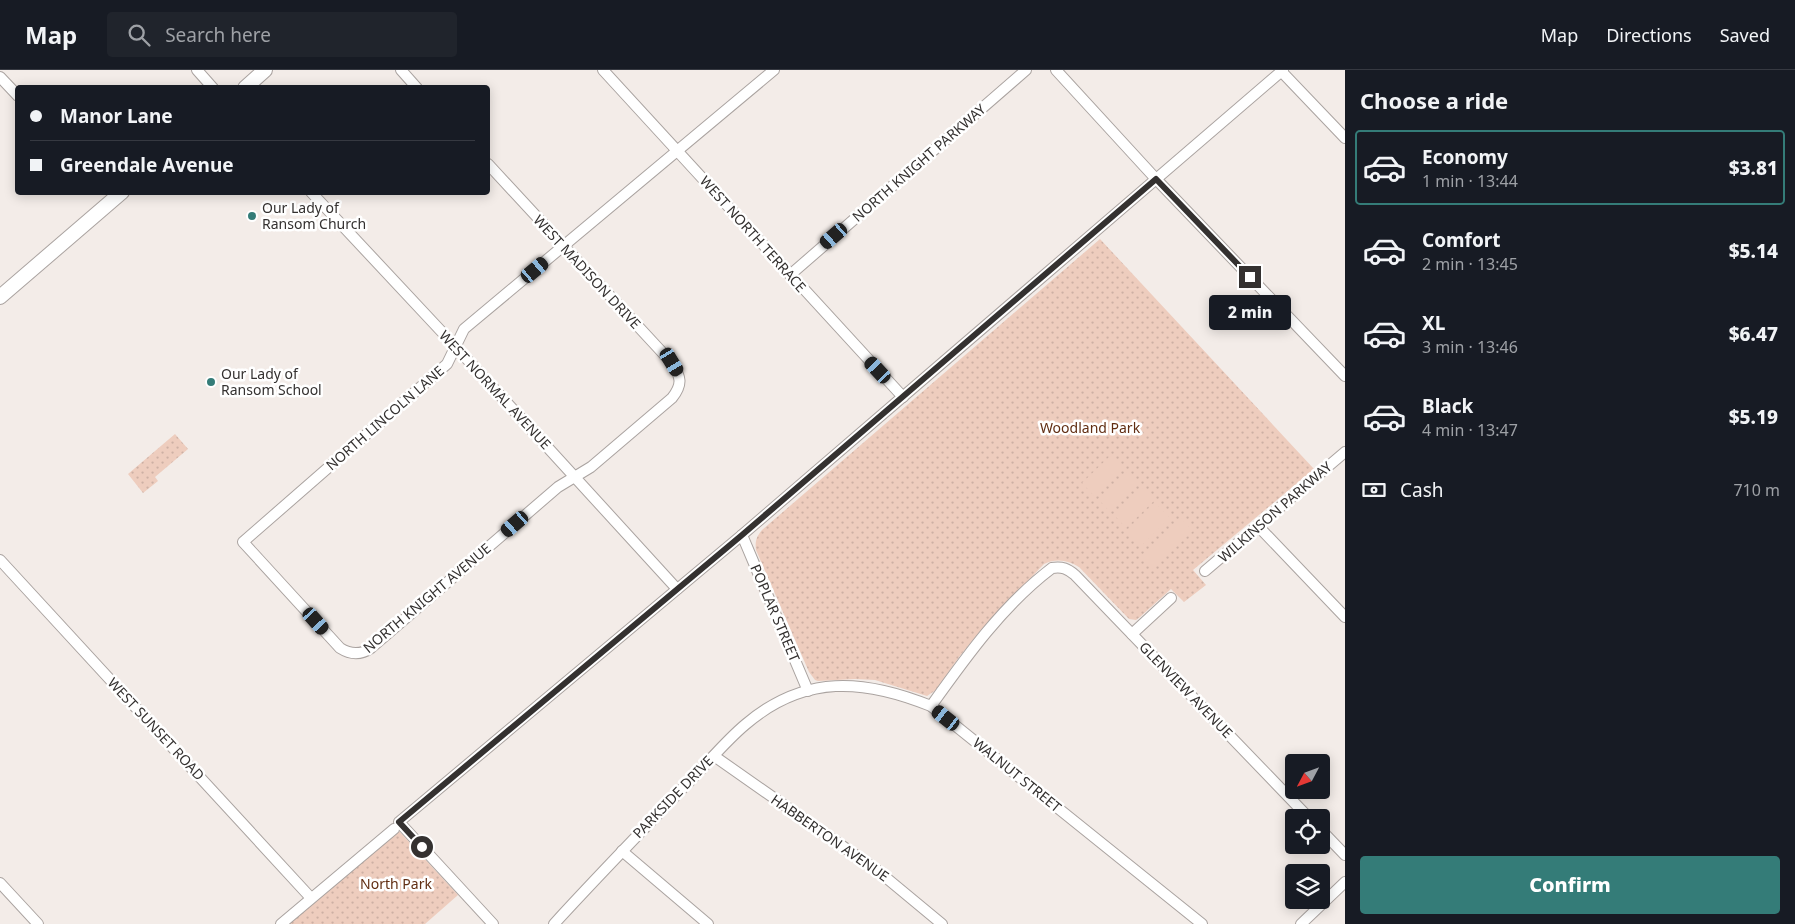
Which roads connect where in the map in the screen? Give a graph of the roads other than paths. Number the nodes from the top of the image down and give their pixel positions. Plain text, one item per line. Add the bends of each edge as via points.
1 (197, 70) edge
2 (266, 70) edge
3 (401, 70) edge
4 (603, 70) edge
5 (774, 70) edge
6 (1026, 70) edge
7 (1056, 70) edge
8 (1282, 71) edge
9 (0, 77) edge
10 (210, 85) edge
11 (248, 85) edge
12 (414, 85) edge
13 (15, 93) edge
14 (1345, 138) edge
15 (677, 151) junction
16 (490, 166) edge
17 (1156, 179) junction
18 (114, 195) edge
19 (314, 195) edge
20 (563, 246) junction
21 (790, 275) junction
22 (1, 296) edge
23 (455, 346) junction
24 (1345, 376) edge
25 (680, 383) joint
26 (903, 398) junction
27 (1345, 452) edge
28 (574, 476) junction
29 (1258, 526) junction
30 (742, 535) junction
31 (0, 560) edge
32 (1205, 571) dead end
33 (677, 589) junction
34 (1171, 598) dead end
35 (1345, 617) edge
36 (1132, 634) junction
37 (354, 653) joint
38 (808, 691) junction
39 (931, 706) junction
40 (714, 756) junction
41 (1300, 809) edge
42 (396, 825) junction
43 (1330, 839) edge
44 (622, 851) junction
45 (1345, 855) edge
46 (1345, 882) edge
47 (0, 883) edge
48 (311, 898) junction
49 (38, 924) edge
50 (281, 924) edge
51 (493, 924) edge
52 (554, 924) edge
53 (708, 924) edge
54 (942, 924) edge
55 (1202, 924) edge
56 (1301, 924) edge

1 - 10 street
2 - 11 main road
3 - 12 street
4 - 15 street, WEST NORTH TERRACE
5 - 15 street, NORTH LINCOLN LANE
6 - 21 street, NORTH KNIGHT PARKWAY
7 - 17 street
8 - 14 street
8 - 17 street
9 - 13 street
15 - 20 street, NORTH LINCOLN LANE
15 - 21 street, WEST NORTH TERRACE
16 - 20 street, WEST MADISON DRIVE
17 - 24 street
17 - 26 street
18 - 22 main road
19 - 23 street, WEST NORMAL AVENUE
20 - 23 street, NORTH LINCOLN LANE via 464,329
20 - 25 street, WEST MADISON DRIVE via 672,362
21 - 26 street, WEST NORTH TERRACE
23 - 28 street, WEST NORMAL AVENUE
23 - 37 street, NORTH LINCOLN LANE via 447,364 243,542 340,648
25 - 28 street, NORTH KNIGHT AVENUE via 672,398 591,467
26 - 30 street
27 - 29 street, WILKINSON PARKWAY
28 - 33 street, WEST NORMAL AVENUE
28 - 37 street, NORTH KNIGHT AVENUE via 372,648 360,654
29 - 32 street, WILKINSON PARKWAY
29 - 35 street
30 - 33 street
30 - 38 street, POPLAR STREET
31 - 48 street, WEST SUNSET ROAD
33 - 42 street
34 - 36 street
36 - 39 street, GLENVIEW AVENUE via 1076,575 1068,569 1052,568 1013,603 972,650
36 - 41 street, GLENVIEW AVENUE
38 - 39 street, WALNUT STREET via 837,686 876,688
38 - 40 street, PARKSIDE DRIVE via 786,698 758,714
39 - 55 street, WALNUT STREET
40 - 44 street, PARKSIDE DRIVE
40 - 54 street, HABBERTON AVENUE via 878,871
42 - 48 street
42 - 51 street
43 - 45 street
44 - 52 street, PARKSIDE DRIVE
44 - 53 street
46 - 56 street
47 - 49 street
48 - 50 street

